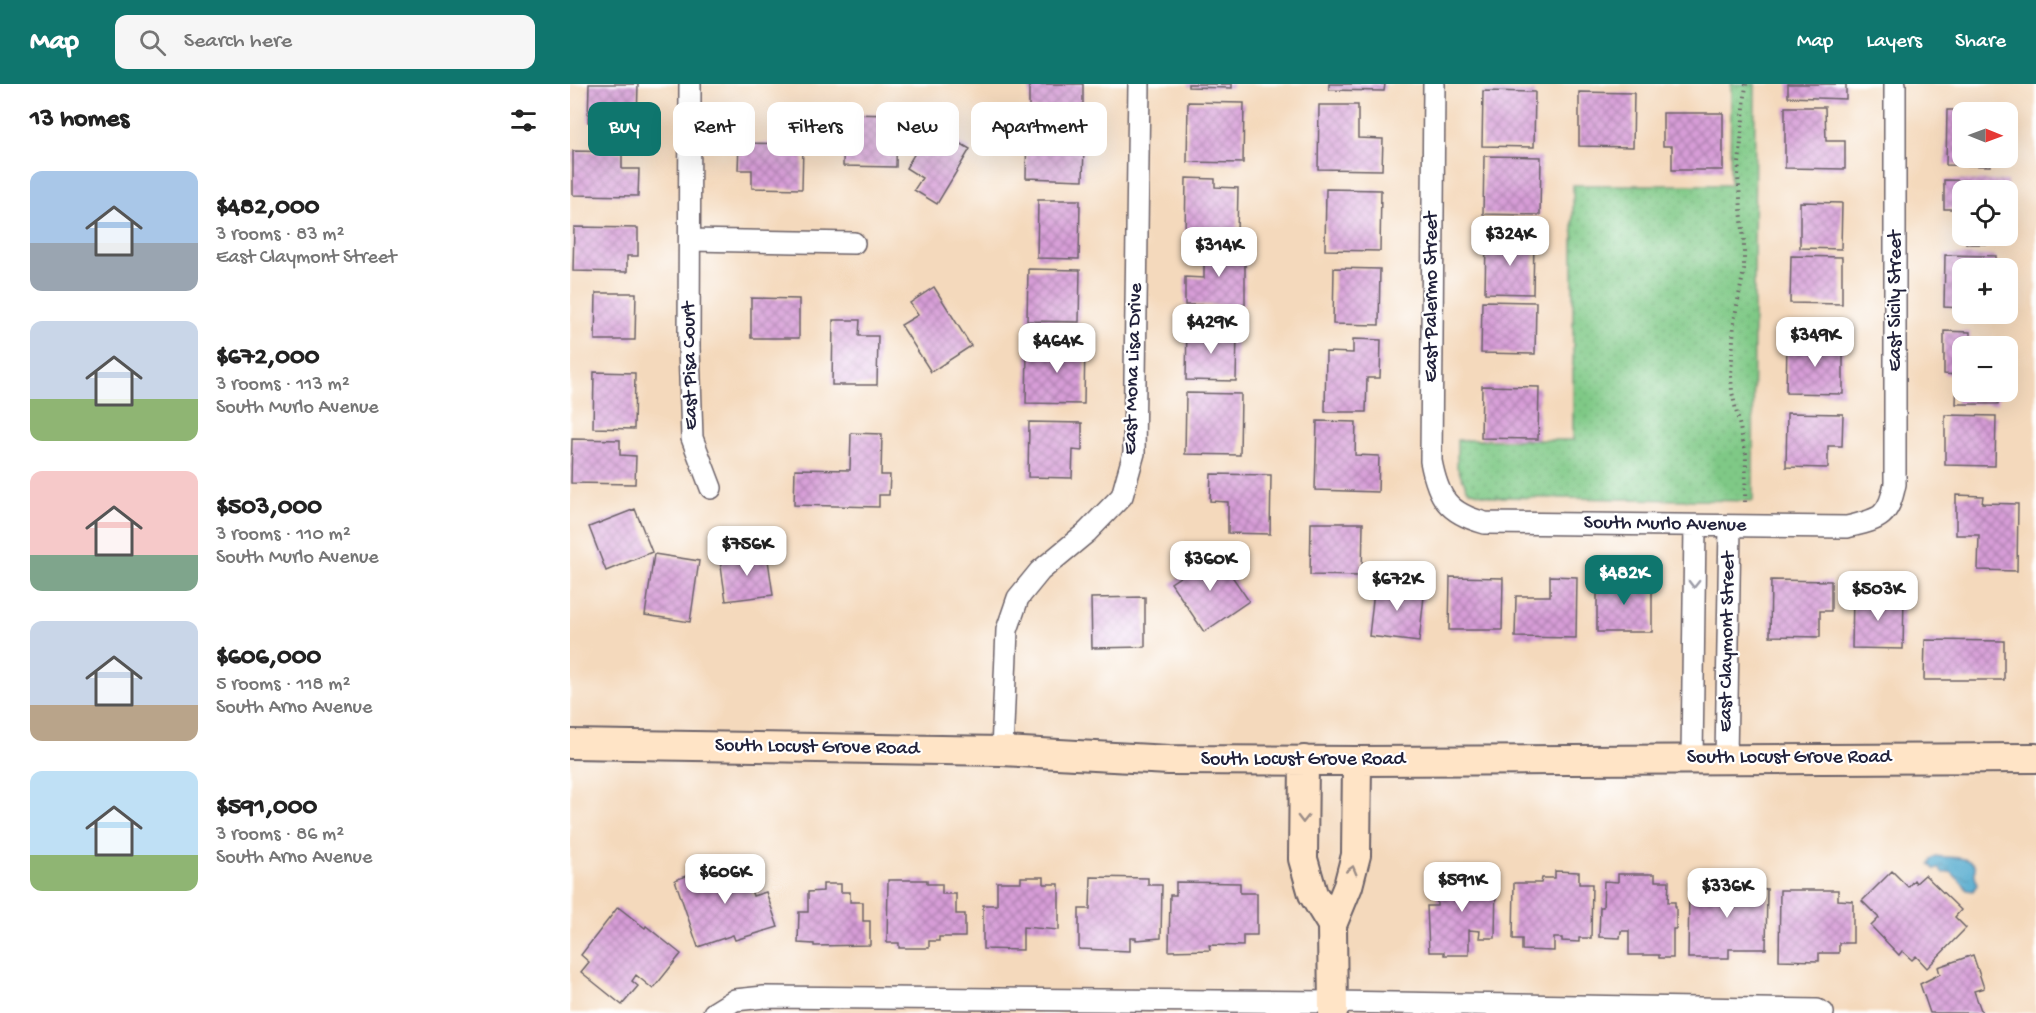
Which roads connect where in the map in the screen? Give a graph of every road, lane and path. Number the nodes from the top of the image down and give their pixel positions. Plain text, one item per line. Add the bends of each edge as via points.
1 (690, 84) edge
2 (1139, 84) edge
3 (1434, 84) edge
4 (1746, 84) edge
5 (1895, 84) edge
6 (690, 240) junction
7 (854, 243) dead end
8 (711, 488) dead end
9 (1745, 502) dead end
10 (1449, 506) joint
11 (1883, 516) joint
12 (1695, 526) junction
13 (1730, 526) junction
14 (570, 744) edge
15 (1002, 751) junction
16 (1692, 758) junction
17 (1726, 758) junction
18 (2036, 758) edge
19 (1304, 760) junction
20 (1357, 761) junction
21 (1332, 924) junction
22 (1333, 1008) edge
23 (715, 1012) edge
24 (1823, 1013) edge

1 - 6 street, East Pisa Court
2 - 15 street, East Mona Lisa Drive via 1134,453 1122,496 1040,571 1018,598 1007,630
3 - 10 street, East Palermo Street via 1431,461 1436,485
4 - 9 path via 1738,176 1743,270 1734,321 1731,376 1746,454
5 - 11 street, East Sicily Street via 1896,465 1892,499
6 - 7 street
6 - 8 street, East Pisa Court via 692,438
10 - 12 street, South Murlo Avenue via 1466,518 1485,523
11 - 13 street, South Murlo Avenue via 1847,527
12 - 13 street, South Murlo Avenue
12 -> 16 street, East Claymont Street
13 - 17 street, East Claymont Street
14 - 15 main road, South Locust Grove Road
15 - 19 main road, South Locust Grove Road via 1169,760
16 - 17 main road, South Locust Grove Road
16 - 20 main road, South Locust Grove Road
17 - 18 main road, South Locust Grove Road
19 - 20 main road, South Locust Grove Road
19 -> 21 main road via 1303,859 1313,894
21 -> 20 main road via 1356,855
21 - 22 main road
22 - 23 street via 764,997 735,1000
22 - 24 street

